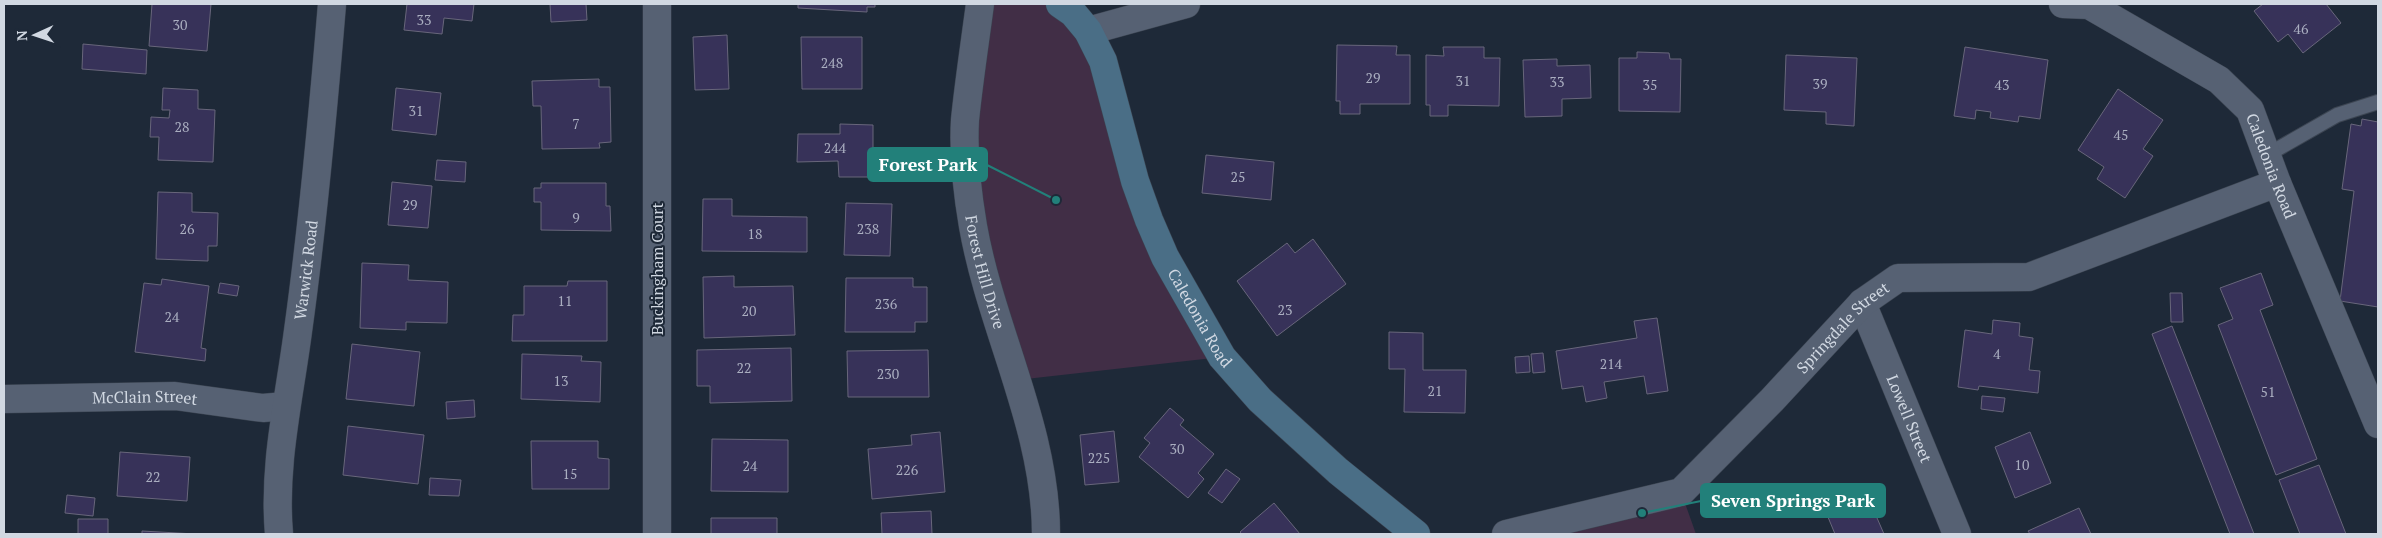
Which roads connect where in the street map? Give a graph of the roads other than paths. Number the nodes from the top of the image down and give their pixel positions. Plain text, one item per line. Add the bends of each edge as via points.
1 (332, 4) edge
2 (657, 4) edge
3 (980, 4) edge
4 (1060, 4) edge
5 (1186, 4) edge
6 (2062, 4) edge
7 (2089, 4) edge
8 (1088, 31) junction
9 (2378, 102) edge
10 (2267, 155) junction
11 (2277, 183) junction
12 (1862, 303) junction
13 (4, 399) edge
14 (285, 406) junction
15 (2378, 424) edge
16 (279, 534) edge
17 (657, 534) edge
18 (1046, 534) edge
19 (1416, 534) edge
20 (1506, 534) edge
21 (1957, 534) edge

1 - 14 street, Warwick Road via 298,332
2 - 17 street, Buckingham Court
3 - 18 street, Forest Hill Drive via 965,122 966,167 981,256 1036,451
4 - 8 street, Caledonia Road via 1073,13
5 - 8 street
6 - 7 street, Caledonia Road
7 - 10 street, Caledonia Road via 2220,80 2250,110
8 - 19 street, Caledonia Road via 1103,61 1135,181 1164,257 1222,357 1260,400 1338,471
9 - 10 lane via 2337,115
10 - 11 street, Caledonia Road
11 - 12 street, Springdale Street via 2029,277 1898,278
11 - 15 street, Caledonia Road
12 - 20 street, Springdale Street via 1681,492
12 - 21 street, Lowell Street
13 - 14 street, McClain Street via 175,396 263,408
14 - 16 street, Warwick Road via 278,470

